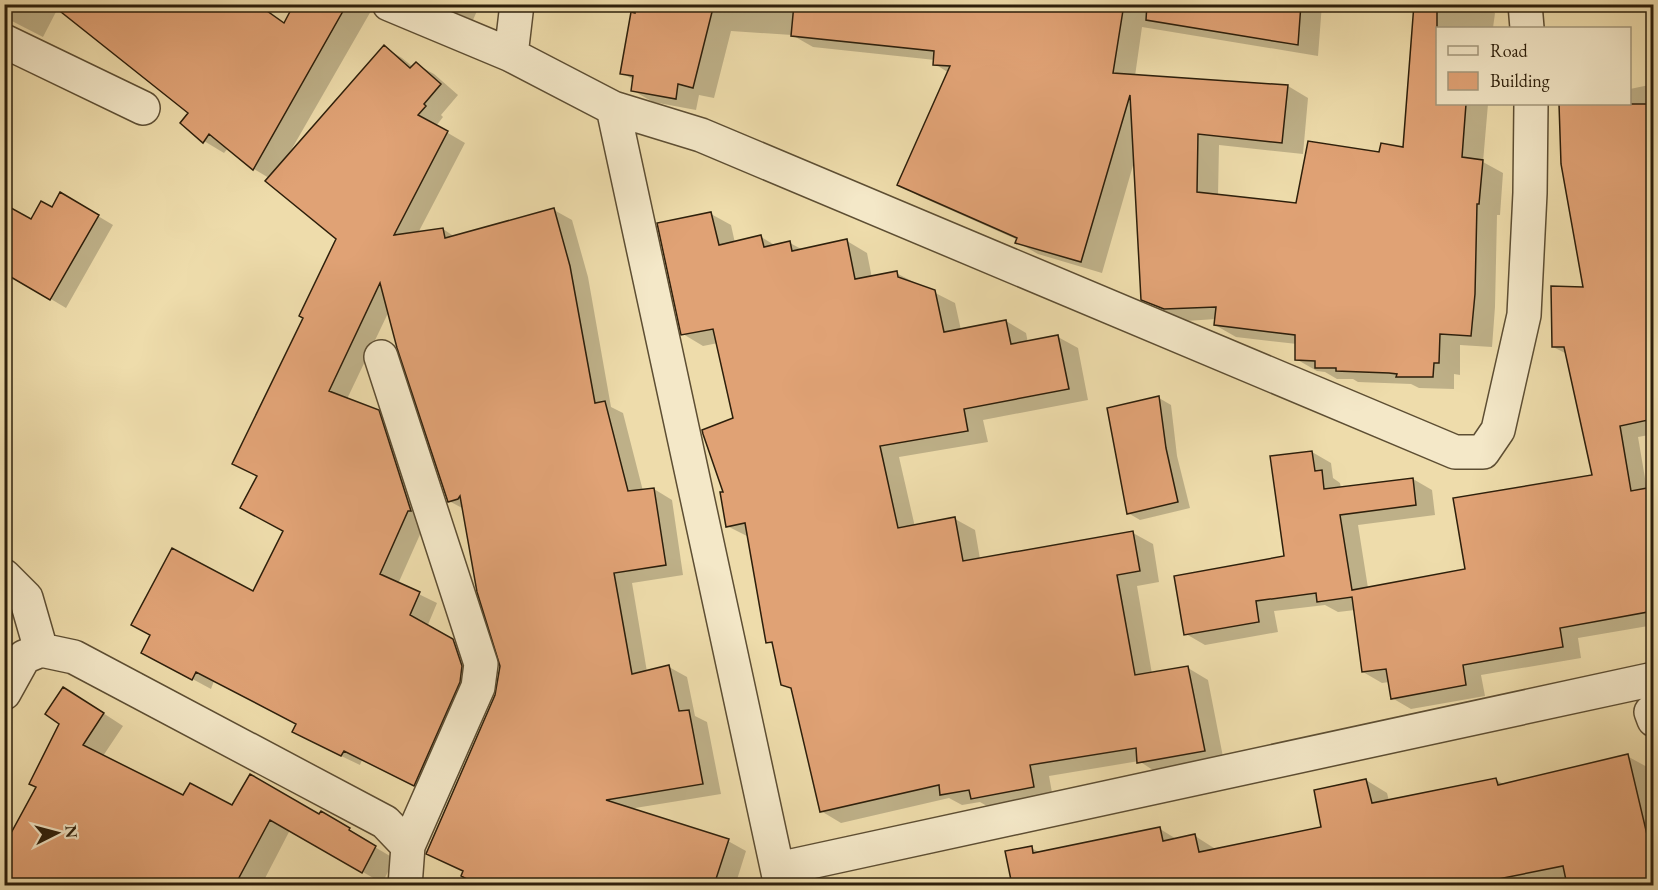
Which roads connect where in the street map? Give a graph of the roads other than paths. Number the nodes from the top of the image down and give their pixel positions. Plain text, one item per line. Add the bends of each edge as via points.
1 (389, 4) edge
2 (517, 4) edge
3 (1525, 4) edge
4 (1527, 27) edge
5 (4, 41) edge
6 (511, 55) junction
7 (1531, 105) edge
8 (143, 108) dead end
9 (613, 108) junction
10 (381, 357) dead end
11 (4, 576) edge
12 (41, 650) junction
13 (1653, 679) edge
14 (4, 693) edge
15 (408, 846) junction
16 (780, 877) edge
17 (405, 885) edge

1 - 6 street
2 - 6 street
3 - 4 street
5 - 8 street
6 - 9 street
7 - 9 street via 1524,315 1498,430 1483,452 1455,452 701,135
9 - 16 street
10 - 15 street via 481,664 478,687
11 - 12 street via 26,598
12 - 14 street via 24,657
12 - 15 street via 74,657 385,822
13 - 16 street
15 - 17 street

